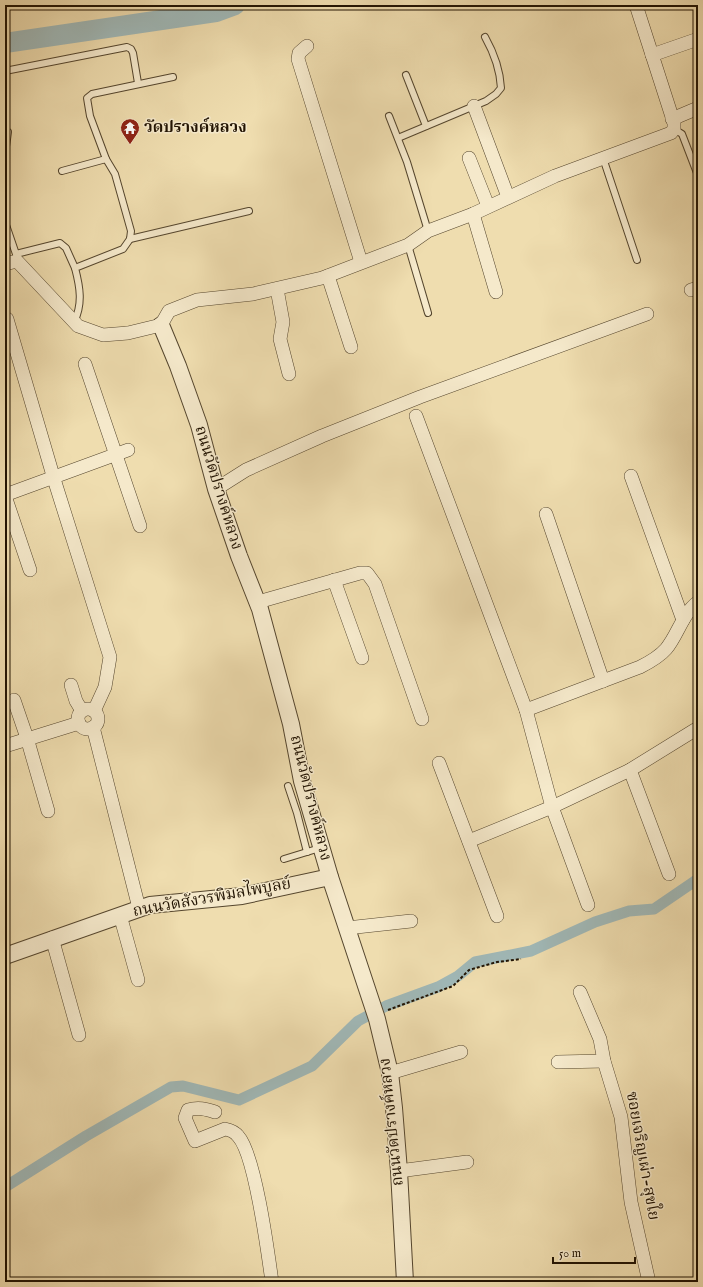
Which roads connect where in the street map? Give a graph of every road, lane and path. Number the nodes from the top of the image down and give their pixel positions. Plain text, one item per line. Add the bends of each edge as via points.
1 (636, 5) edge
2 (485, 37) dead end
3 (698, 39) edge
4 (307, 46) dead end
5 (652, 55) junction
6 (5, 71) edge
7 (406, 75) dead end
8 (173, 77) dead end
9 (138, 83) junction
10 (474, 106) junction
11 (698, 108) edge
12 (389, 116) dead end
13 (673, 124) junction
14 (426, 126) junction
15 (8, 132) dead end
16 (398, 138) junction
17 (5, 154) edge
18 (469, 158) dead end
19 (603, 158) junction
20 (106, 159) junction
21 (62, 171) dead end
22 (697, 173) edge
23 (508, 197) junction
24 (488, 206) junction
25 (250, 211) dead end
26 (473, 214) junction
27 (5, 222) edge
28 (428, 231) junction
29 (130, 239) junction
30 (408, 245) junction
31 (13, 260) edge
32 (637, 260) dead end
33 (361, 262) junction
34 (75, 268) junction
35 (328, 276) junction
36 (277, 289) junction
37 (496, 292) dead end
38 (428, 313) dead end
39 (647, 314) dead end
40 (7, 319) dead end
41 (74, 322) junction
42 (161, 326) junction
43 (351, 347) dead end
44 (85, 364) dead end
45 (289, 374) dead end
46 (416, 416) dead end
47 (128, 450) dead end
48 (116, 455) junction
49 (630, 476) dead end
50 (54, 479) junction
51 (216, 489) junction
52 (5, 495) edge
53 (546, 514) dead end
54 (140, 526) dead end
55 (30, 570) dead end
56 (334, 580) junction
57 (258, 602) junction
58 (698, 602) edge
59 (683, 620) junction
60 (362, 658) dead end
61 (603, 682) junction
62 (71, 684) dead end
63 (14, 700) dead end
64 (526, 710) junction
65 (85, 715) junction
66 (422, 719) dead end
67 (698, 728) edge
68 (27, 738) junction
69 (5, 746) edge
70 (439, 763) dead end
71 (630, 770) junction
72 (288, 786) dead end
73 (552, 807) junction
74 (48, 811) dead end
75 (469, 841) junction
76 (314, 850) junction
77 (284, 859) dead end
78 (669, 874) dead end
79 (330, 877) junction
80 (588, 906) dead end
81 (139, 908) junction
82 (120, 915) junction
83 (496, 916) dead end
84 (411, 921) dead end
85 (347, 928) junction
86 (52, 938) junction
87 (5, 956) edge
88 (521, 959) dead end
89 (138, 980) dead end
90 (580, 992) dead end
91 (376, 1018) junction
92 (79, 1035) dead end
93 (461, 1052) dead end
94 (604, 1061) junction
95 (558, 1062) dead end
96 (390, 1073) junction
97 (215, 1112) dead end
98 (467, 1162) dead end
99 (399, 1171) junction
100 (272, 1282) edge
101 (404, 1282) edge
102 (650, 1282) edge

1 - 5 street
2 - 10 lane via 501,75 501,88 496,94
3 - 5 street
4 - 33 street via 299,53 298,59
5 - 13 street
6 - 9 lane via 127,47 133,53
7 - 14 lane
8 - 9 lane
9 - 20 lane via 92,94 87,98 90,116
10 - 14 lane
10 - 23 street
11 - 13 street
12 - 16 lane
13 - 19 street via 671,133
13 - 22 lane via 682,134
14 - 16 lane
15 - 17 lane
16 - 28 lane
18 - 24 street
19 - 23 street
19 - 32 lane
20 - 21 lane
20 - 29 lane via 111,164 119,186 131,231
23 - 24 street
24 - 26 street
25 - 29 lane
26 - 28 street
26 - 37 street
27 - 31 lane
28 - 30 street
29 - 34 lane via 123,249
30 - 33 street
30 - 38 lane
31 - 34 lane via 60,243 66,248
31 - 41 street
33 - 35 street
34 - 41 lane via 80,300
35 - 36 street
35 - 43 street
36 - 42 street via 197,300 169,311
36 - 45 street via 283,322 280,339
39 - 51 street via 420,397 322,436 246,470
40 - 50 street
41 - 42 street via 78,326 103,335
42 - 51 street, ถนนวัดปรางค์หลวง via 199,425
44 - 48 street
46 - 64 street
47 - 48 street
48 - 50 street
48 - 54 street
49 - 59 street
50 - 52 street
50 - 65 street via 110,657 105,687
51 - 57 street, ถนนวัดปรางค์หลวง
52 - 55 street
53 - 61 street
56 - 57 street
56 - 60 street
56 - 66 street via 360,573 367,573 370,576
57 - 76 street, ถนนวัดปรางค์หลวง via 291,724
58 - 59 street
59 - 61 street via 666,648 653,660
61 - 64 street
62 - 65 street via 76,701
63 - 68 street
64 - 73 street
65 - 68 street
65 - 81 street via 98,720 93,727
67 - 71 street
68 - 69 street
68 - 74 street
70 - 75 street
71 - 73 street
71 - 78 street
72 - 76 lane
73 - 75 street
73 - 80 street
75 - 83 street
76 - 77 lane
76 - 79 street, ถนนวัดปรางค์หลวง
79 - 81 street, ถนนวัดสังวรพิมลไพบูลย์ via 242,896
79 - 85 street, ถนนวัดปรางค์หลวง
81 - 82 street, ถนนวัดสังวรพิมลไพบูลย์
82 - 86 street, ถนนวัดสังวรพิมลไพบูลย์
82 - 89 street
84 - 85 street
85 - 91 street, ถนนวัดปรางค์หลวง
86 - 87 street, ถนนวัดสังวรพิมลไพบูลย์
86 - 92 street
88 - 91 path via 497,962 469,970 453,986 381,1013 383,1018
90 - 94 street, ซอยเจริญเผ่า-สุขใย via 597,1027
91 - 96 street, ถนนวัดปรางค์หลวง
93 - 96 street
94 - 95 street
94 - 102 street, ซอยเจริญเผ่า-สุขใย via 621,1117 631,1202
96 - 99 street, ถนนวัดปรางค์หลวง
97 - 100 street via 205,1108 192,1109 188,1110 185,1118 195,1141 225,1129 238,1136 245,1147 250,1158 266,1236
98 - 99 street
99 - 101 street, ถนนวัดปรางค์หลวง

